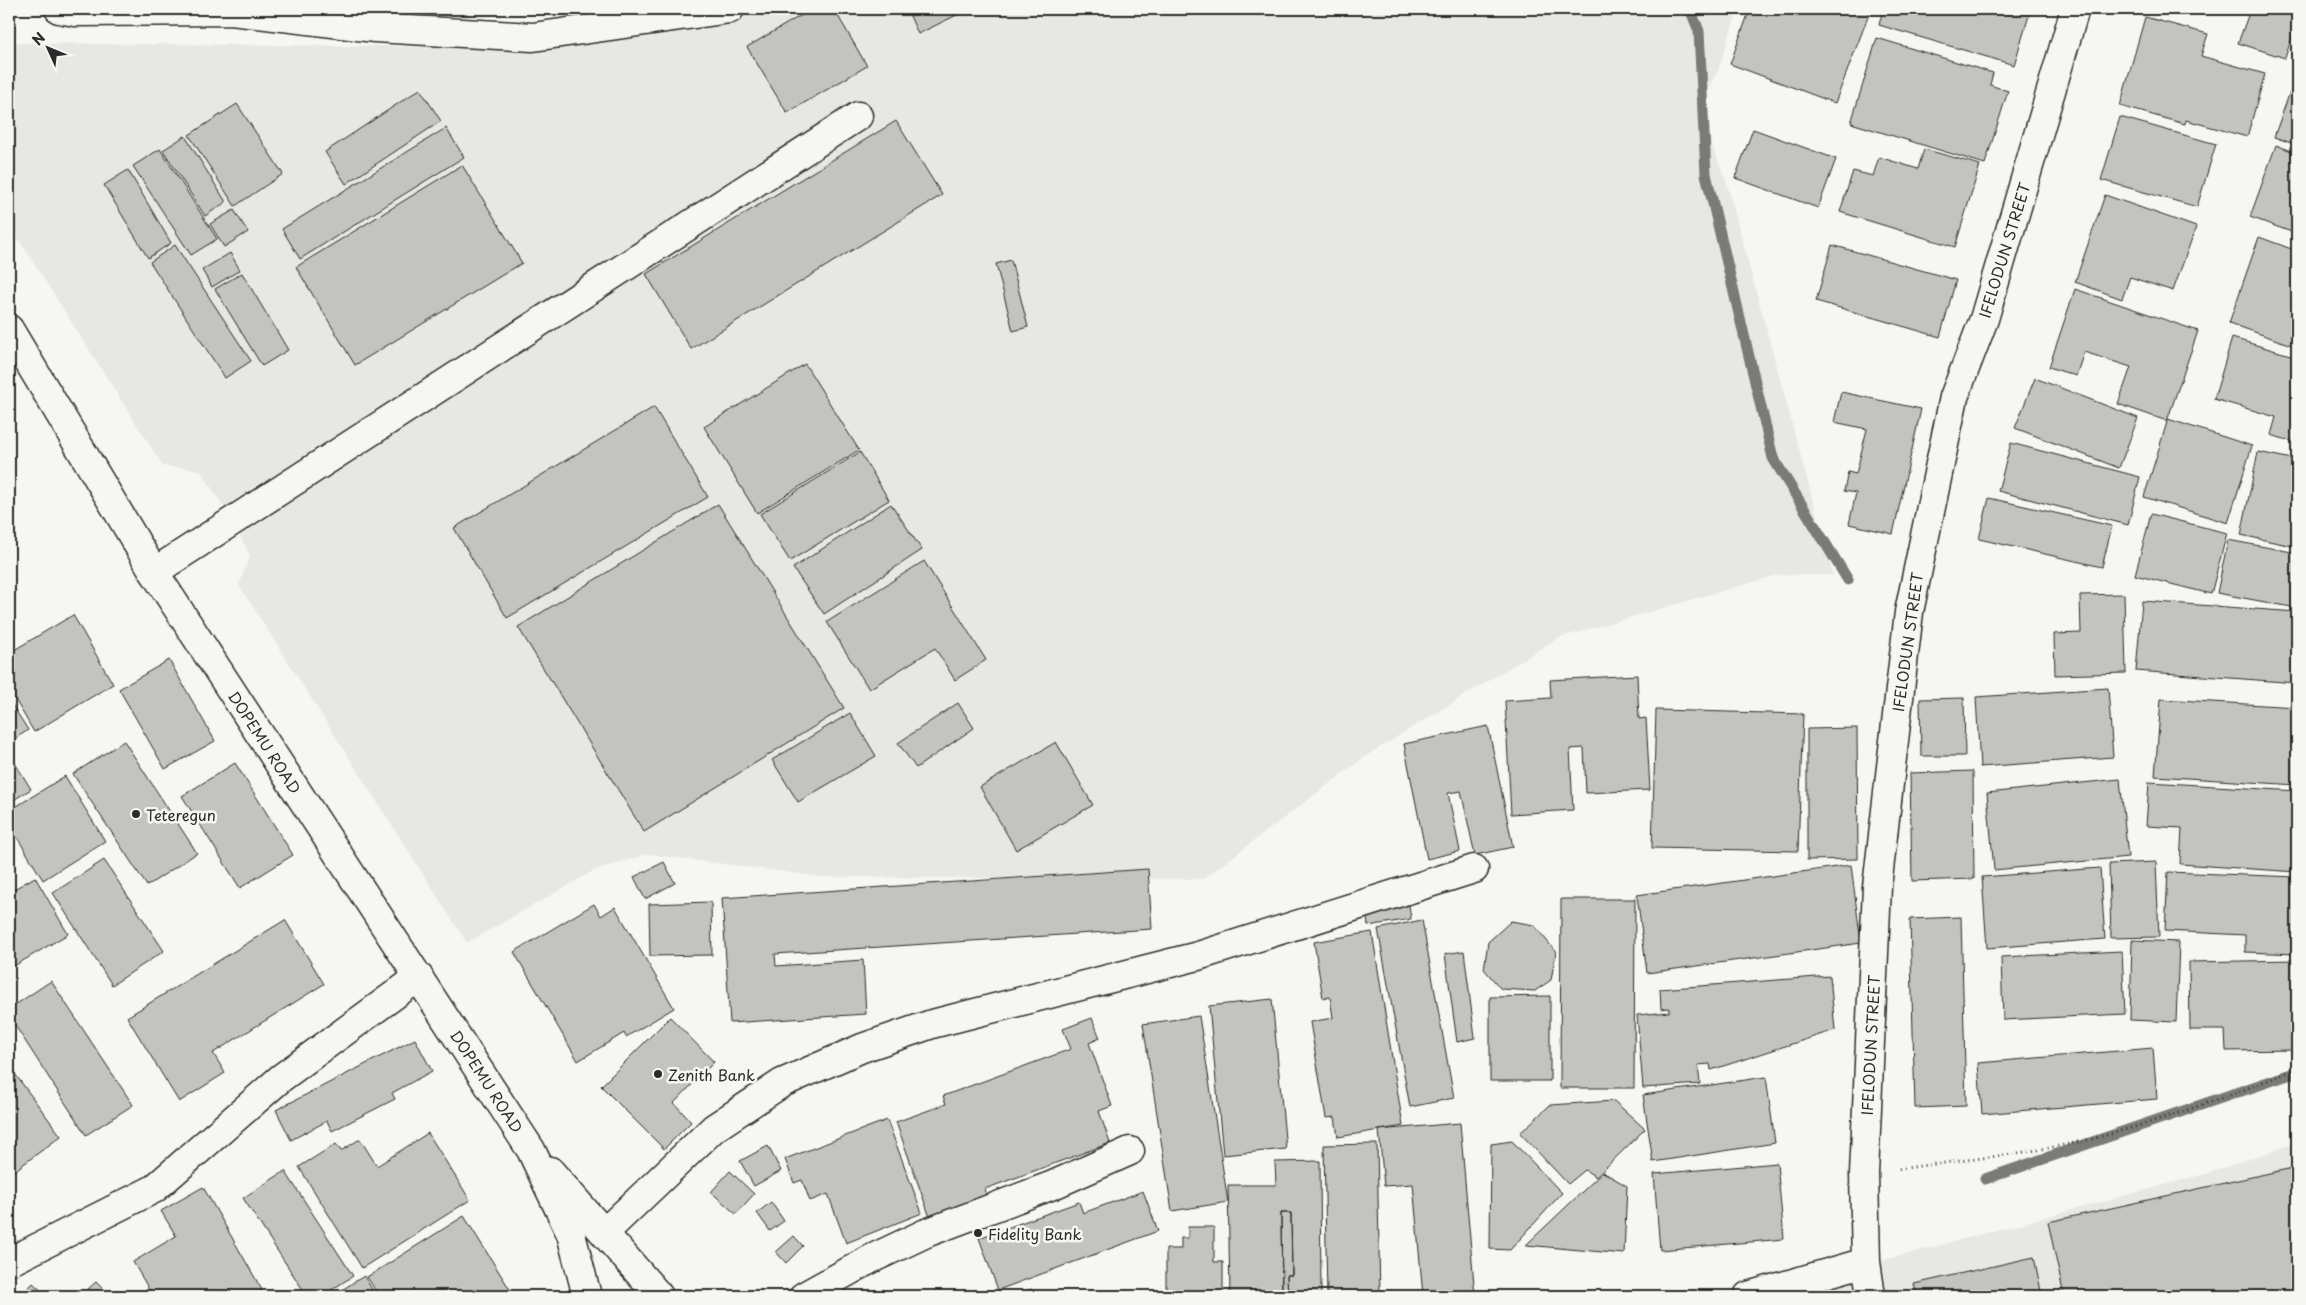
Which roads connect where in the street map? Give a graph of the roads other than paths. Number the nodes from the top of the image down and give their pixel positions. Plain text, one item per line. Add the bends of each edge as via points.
1 (59, 9) edge
2 (730, 9) edge
3 (2075, 9) edge
4 (302, 14) edge
5 (858, 116) dead end
6 (9, 329) edge
7 (154, 572) junction
8 (1474, 869) dead end
9 (419, 977) junction
10 (531, 1150) junction
11 (1130, 1151) dead end
12 (605, 1232) junction
13 (9, 1262) edge
14 (1866, 1262) junction
15 (587, 1296) edge
16 (659, 1296) edge
17 (804, 1296) edge
18 (1748, 1296) edge
19 (1870, 1296) edge

1 - 4 street via 75,12
2 - 4 street via 532,37 375,28
3 - 14 street, IFELODUN STREET via 1984,319 1954,397 1909,612 1877,887 1864,1174
5 - 7 street
6 - 7 street, DOPEMU ROAD
7 - 9 street, DOPEMU ROAD
8 - 12 street via 1198,956 932,1024 862,1048 782,1083 714,1128
9 - 10 street, DOPEMU ROAD
9 - 13 street via 281,1078 154,1189
10 - 12 street
10 - 15 street via 571,1234
11 - 17 street via 1053,1185 926,1233
12 - 16 street
14 - 18 street
14 - 19 street, IFELODUN STREET

